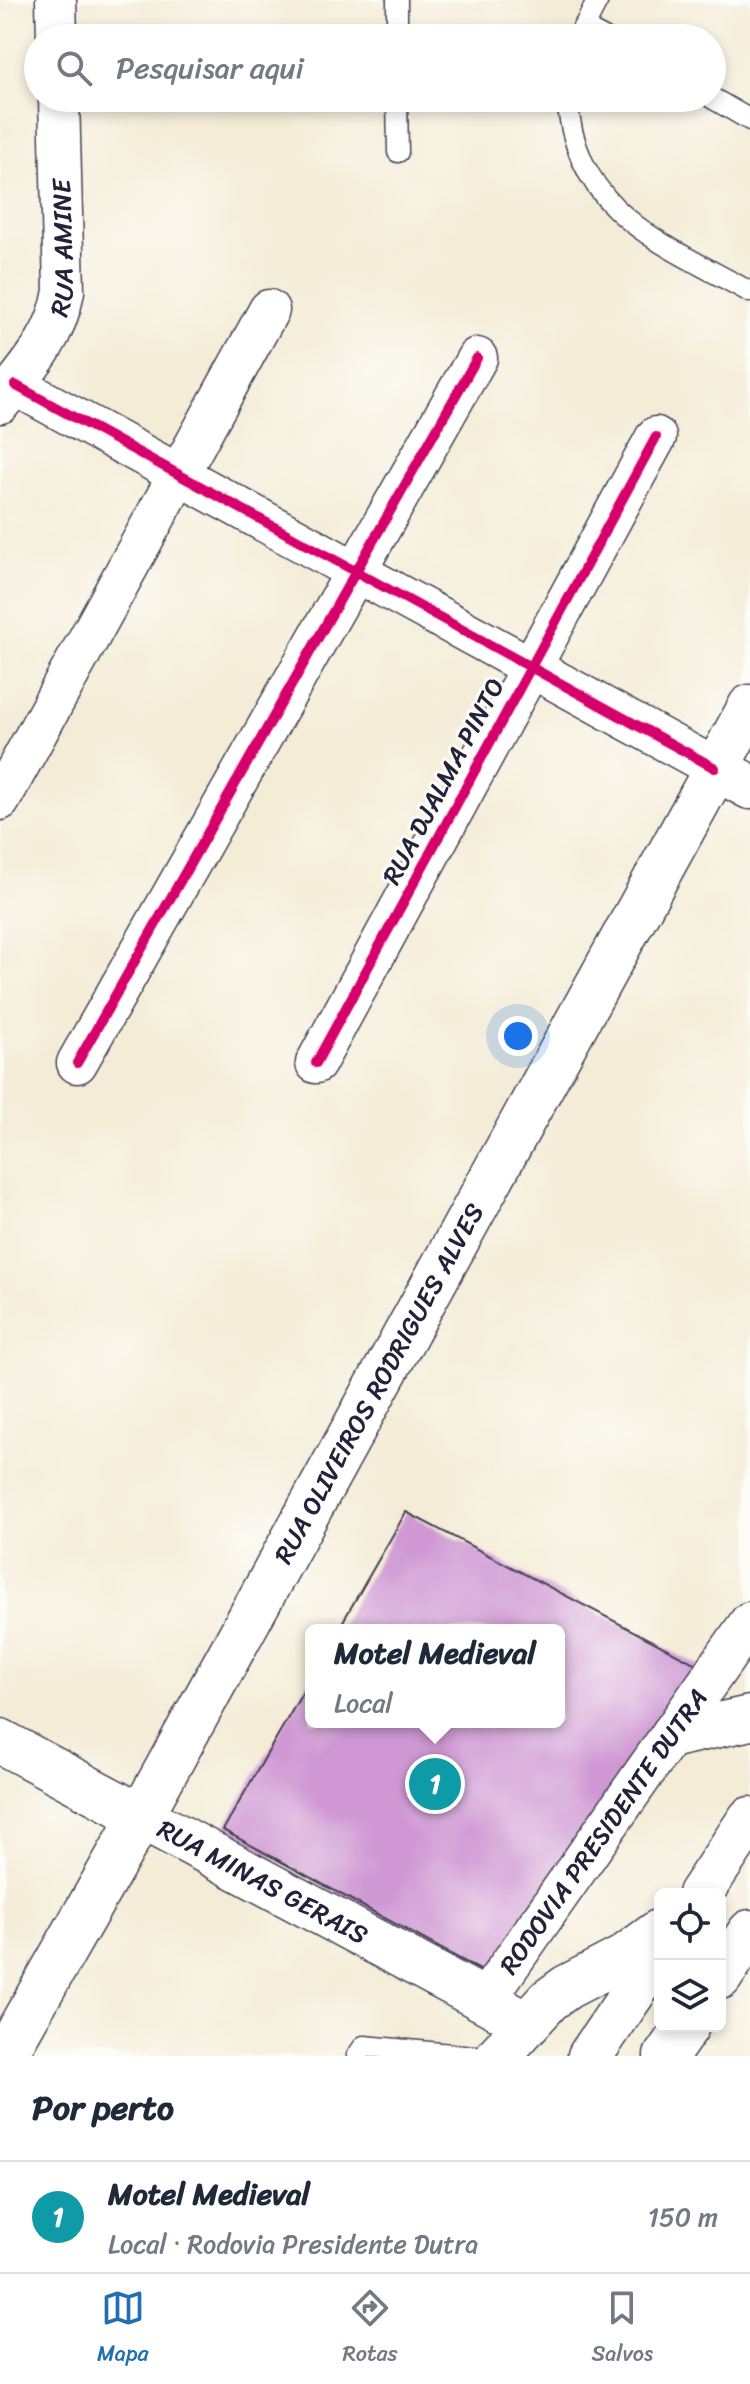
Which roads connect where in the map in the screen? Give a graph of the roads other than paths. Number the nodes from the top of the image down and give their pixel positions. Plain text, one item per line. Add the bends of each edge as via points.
1 (56, 0) edge
2 (397, 0) edge
3 (598, 0) edge
4 (57, 24) edge
5 (397, 24) edge
6 (584, 24) edge
7 (726, 106) edge
8 (59, 112) edge
9 (397, 112) edge
10 (569, 112) edge
11 (750, 120) edge
12 (398, 152) dead end
13 (750, 292) edge
14 (269, 310) dead end
15 (477, 358) dead end
16 (8, 394) edge
17 (656, 437) dead end
18 (179, 474) junction
19 (355, 571) junction
20 (530, 667) junction
21 (750, 707) edge
22 (732, 777) edge
23 (0, 800) edge
24 (77, 1063) dead end
25 (316, 1063) dead end
26 (750, 1622) edge
27 (750, 1718) edge
28 (673, 1735) junction
29 (0, 1741) edge
30 (140, 1818) junction
31 (750, 1819) edge
32 (704, 1888) edge
33 (750, 1932) edge
34 (654, 1935) edge
35 (655, 1960) edge
36 (726, 1968) edge
37 (485, 2000) junction
38 (527, 2023) junction
39 (683, 2032) edge
40 (4, 2056) edge
41 (357, 2056) edge
42 (474, 2056) edge
43 (498, 2056) edge
44 (590, 2056) edge
45 (666, 2056) edge

1 - 4 street
2 - 5 lane
3 - 6 lane
7 - 11 lane
8 - 16 street, RUA AMINE via 62,301 49,338
9 - 12 lane
10 - 13 lane via 582,164 612,207 653,237
14 - 18 street
15 - 19 street
16 - 18 street
17 - 20 street, RUA DJALMA PINTO
18 - 19 street
18 - 23 street
19 - 20 street
19 - 24 street
20 - 22 street
20 - 25 street, RUA DJALMA PINTO
21 - 22 main road, RUA OLIVEIROS RODRIGUES ALVES
22 - 30 main road, RUA OLIVEIROS RODRIGUES ALVES
26 - 28 street, RODOVIA PRESIDENTE DUTRA
27 - 28 main road
28 - 37 street, RODOVIA PRESIDENTE DUTRA
29 - 30 main road, RUA MINAS GERAIS
30 - 37 main road, RUA MINAS GERAIS
30 - 40 main road, RUA OLIVEIROS RODRIGUES ALVES
31 - 32 main road
33 - 36 main road
34 - 38 main road via 567,1987
35 - 44 main road
37 - 38 main road, RUA MINAS GERAIS
38 - 43 main road
39 - 45 main road
41 - 42 lane via 364,2046

